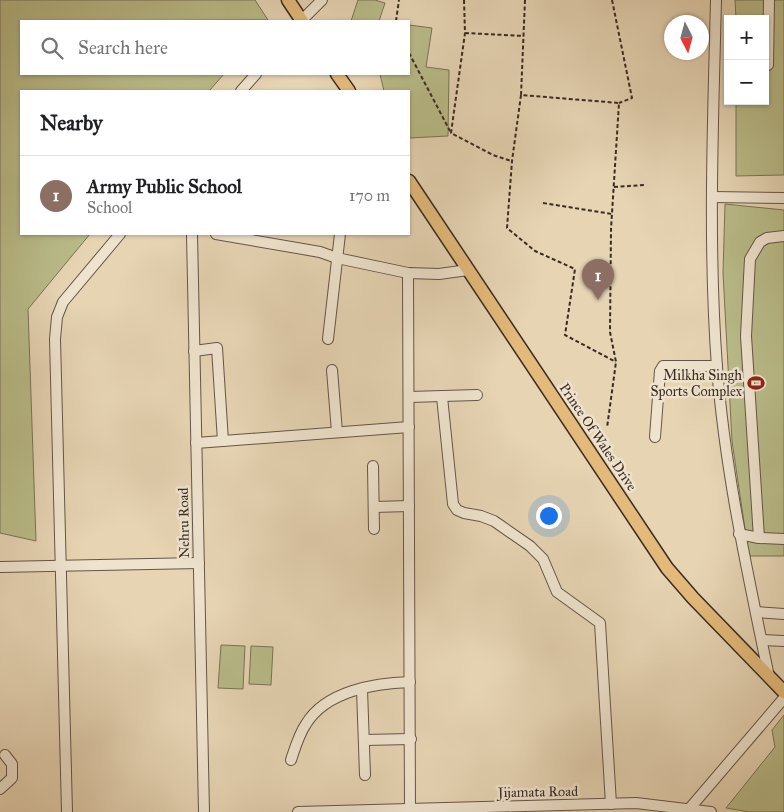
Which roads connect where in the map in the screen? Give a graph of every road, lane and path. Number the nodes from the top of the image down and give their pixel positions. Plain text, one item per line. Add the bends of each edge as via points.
1 (288, 0) edge
2 (322, 0) edge
3 (399, 0) edge
4 (464, 0) edge
5 (525, 0) edge
6 (612, 0) edge
7 (716, 0) edge
8 (769, 0) edge
9 (301, 20) edge
10 (303, 20) edge
11 (396, 20) edge
12 (465, 33) junction
13 (524, 36) junction
14 (410, 55) edge
15 (768, 60) edge
16 (255, 75) edge
17 (338, 75) edge
18 (242, 90) edge
19 (348, 90) edge
20 (521, 94) junction
21 (619, 103) junction
22 (452, 133) junction
23 (512, 161) junction
24 (410, 183) edge
25 (644, 185) dead end
26 (614, 187) junction
27 (712, 197) junction
28 (784, 198) edge
29 (543, 203) dead end
30 (612, 214) junction
31 (119, 235) edge
32 (192, 235) edge
33 (222, 235) edge
34 (340, 235) edge
35 (784, 236) edge
36 (337, 258) junction
37 (468, 270) junction
38 (408, 273) junction
39 (328, 339) dead end
40 (194, 351) junction
41 (616, 362) junction
42 (717, 366) junction
43 (332, 370) dead end
44 (477, 395) dead end
45 (409, 397) junction
46 (442, 397) junction
47 (409, 427) junction
48 (607, 428) dead end
49 (337, 432) junction
50 (655, 437) dead end
51 (223, 441) junction
52 (196, 443) junction
53 (374, 466) dead end
54 (374, 506) junction
55 (410, 506) junction
56 (374, 529) dead end
57 (739, 534) junction
58 (759, 538) junction
59 (784, 539) edge
60 (199, 563) junction
61 (62, 565) junction
62 (0, 567) edge
63 (756, 612) junction
64 (784, 614) edge
65 (762, 640) junction
66 (784, 641) edge
67 (770, 677) junction
68 (410, 682) junction
69 (362, 689) junction
70 (784, 692) edge
71 (784, 698) edge
72 (411, 739) junction
73 (364, 740) junction
74 (5, 755) dead end
75 (291, 760) dead end
76 (365, 775) dead end
77 (0, 789) edge
78 (611, 804) junction
79 (690, 808) junction
80 (676, 809) edge
81 (410, 810) edge
82 (363, 811) edge
83 (67, 812) edge
84 (204, 812) edge
85 (298, 812) edge
86 (711, 812) edge

1 - 9 main road
2 - 10 street
3 - 11 path
4 - 12 path
5 - 13 path
6 - 21 path via 632,98
7 - 27 street
8 - 15 street
12 - 13 path
12 - 22 path
13 - 20 path
14 - 22 path
16 - 18 street
17 - 19 main road
20 - 21 path
20 - 23 path
21 - 26 path
22 - 23 path via 493,155
23 - 41 path via 507,228 535,251 576,269 565,335
24 - 37 main road, Prince Of Wales Drive
25 - 26 path
26 - 30 path
27 - 28 street
27 - 42 street
29 - 30 path
30 - 41 path via 610,332
31 - 61 street via 63,302 54,339
32 - 40 street, Nehru Road
33 - 36 street via 320,252
34 - 36 street
35 - 58 street via 760,242 750,259 746,336
36 - 38 street
36 - 39 street
37 - 38 street via 439,274
37 - 67 main road, Prince Of Wales Drive via 667,568
38 - 45 street
40 - 51 street via 217,348
40 - 52 street, Nehru Road
41 - 48 path
42 - 50 street via 663,366
42 - 57 street
43 - 49 street
44 - 46 street
45 - 46 street
45 - 47 street
46 - 78 street via 453,504 457,510 494,521 530,546 544,559 558,592 600,623
47 - 49 street
47 - 55 street
49 - 51 street
51 - 52 street
52 - 60 street, Nehru Road
53 - 54 street
54 - 55 street
54 - 56 street
55 - 68 street
57 - 58 street
57 - 63 street
58 - 59 street
60 - 61 street
60 - 84 street, Nehru Road
61 - 62 street
61 - 83 street
63 - 64 street
63 - 65 street
65 - 66 street
65 - 67 street
67 - 70 main road, Prince Of Wales Drive
68 - 69 street
68 - 72 street
69 - 73 street
69 - 75 street via 317,711 305,724
71 - 79 street
72 - 73 street
72 - 81 street
73 - 76 street
74 - 77 street via 10,758 13,772 12,778
78 - 80 street, Jijamata Road
78 - 81 street, Jijamata Road
79 - 80 street, Jijamata Road
79 - 86 street, Jijamata Road
81 - 82 street, Jijamata Road
82 - 85 street, Jijamata Road

